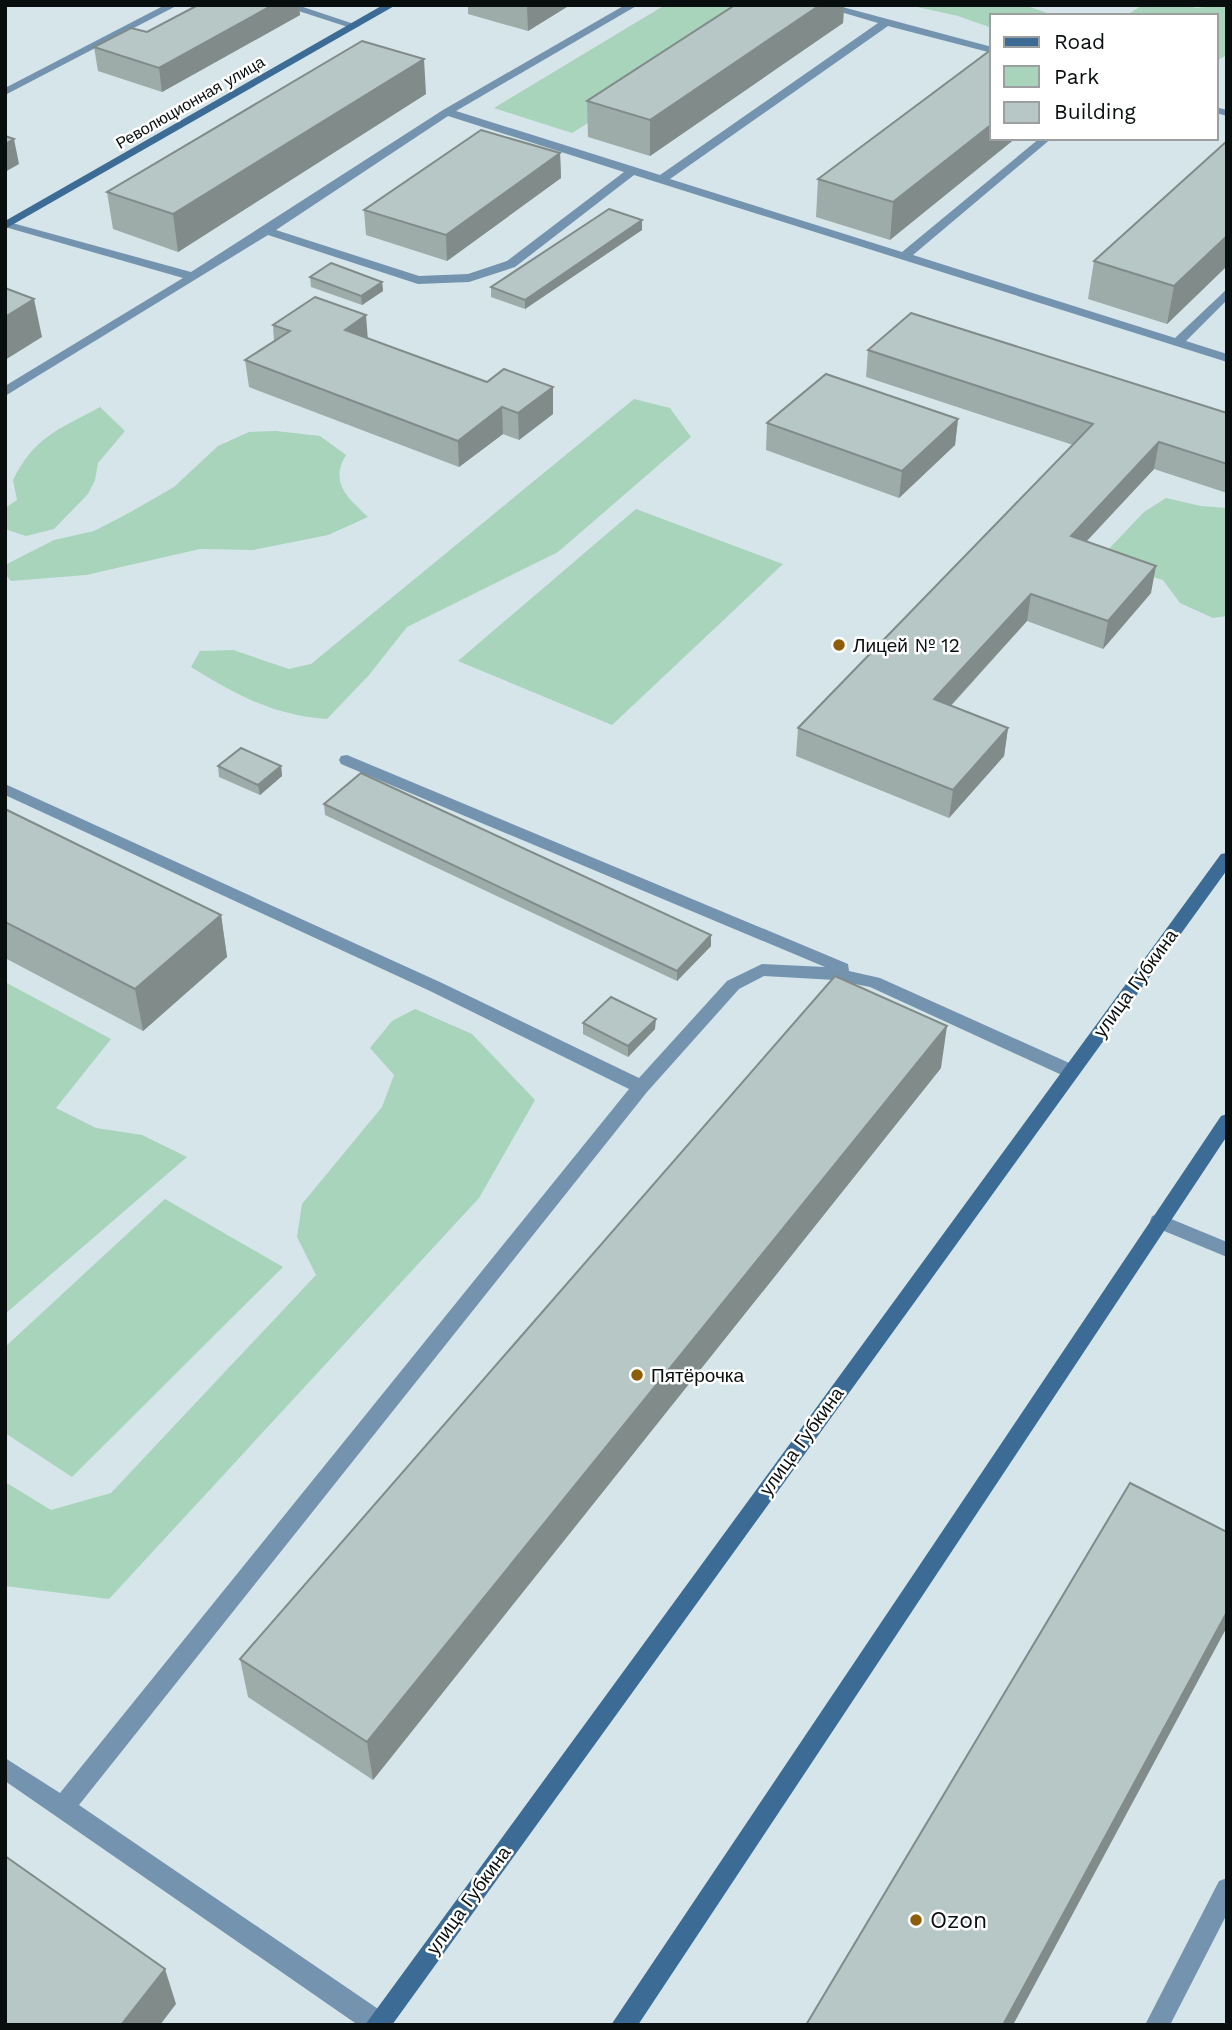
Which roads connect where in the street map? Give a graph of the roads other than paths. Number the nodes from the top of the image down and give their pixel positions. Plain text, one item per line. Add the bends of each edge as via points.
1 (173, 5) edge
2 (285, 5) edge
3 (391, 5) edge
4 (633, 5) edge
5 (822, 5) edge
6 (886, 22) junction
7 (355, 26) junction
8 (990, 49) edge
9 (5, 92) edge
10 (447, 112) junction
11 (1046, 140) edge
12 (632, 171) junction
13 (661, 180) junction
14 (7, 225) edge
15 (267, 231) junction
16 (904, 256) junction
17 (194, 276) junction
18 (1227, 293) edge
19 (1177, 343) junction
20 (1227, 358) edge
21 (5, 392) edge
22 (347, 760) dead end
23 (5, 789) edge
24 (1227, 858) edge
25 (874, 982) junction
26 (1070, 1071) junction
27 (641, 1087) junction
28 (1227, 1121) edge
29 (1159, 1221) junction
30 (1227, 1250) edge
31 (5, 1768) edge
32 (64, 1806) junction
33 (1227, 1889) edge
34 (378, 2024) edge
35 (623, 2025) edge
36 (1157, 2025) edge

1 - 9 lane
2 - 7 lane
3 - 7 main road, Революционная улица
4 - 10 lane
5 - 6 lane
6 - 8 lane
6 - 13 lane
7 - 14 main road, Революционная улица
10 - 12 lane
10 - 15 lane
11 - 16 lane
12 - 13 lane
12 - 15 lane via 511,264 469,278 418,280
13 - 16 lane
14 - 17 lane
15 - 17 lane
16 - 19 lane
17 - 21 lane
18 - 19 lane
19 - 20 lane
22 - 25 lane
23 - 27 lane via 436,987
24 - 26 main road, улица Губкина
25 - 26 lane
25 - 27 lane via 835,974 762,970 733,985
26 - 34 main road, улица Губкина
27 - 32 lane
28 - 29 main road
29 - 30 lane
29 - 35 main road
31 - 32 lane
32 - 34 lane
33 - 36 lane

